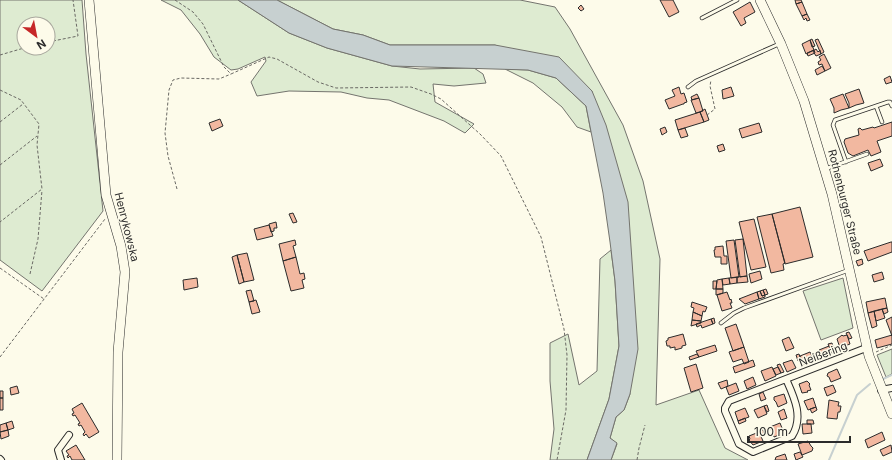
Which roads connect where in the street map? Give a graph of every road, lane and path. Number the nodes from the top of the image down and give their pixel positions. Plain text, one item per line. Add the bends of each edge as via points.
1 (73, 0) edge
2 (89, 0) edge
3 (175, 0) edge
4 (738, 0) edge
5 (760, 0) edge
6 (702, 18) dead end
7 (56, 40) edge
8 (781, 44) junction
9 (16, 50) edge
10 (0, 55) edge
11 (719, 71) junction
12 (231, 74) junction
13 (688, 87) dead end
14 (0, 90) edge
15 (24, 104) junction
16 (876, 106) junction
17 (892, 106) edge
18 (707, 115) dead end
19 (0, 122) edge
20 (882, 122) dead end
21 (38, 135) junction
22 (868, 154) dead end
23 (846, 162) junction
24 (0, 165) edge
25 (825, 168) junction
26 (42, 189) junction
27 (177, 189) dead end
28 (110, 212) junction
29 (0, 222) edge
30 (0, 268) edge
31 (849, 270) junction
32 (30, 274) dead end
33 (44, 299) junction
34 (721, 324) dead end
35 (892, 345) edge
36 (868, 352) junction
37 (0, 357) edge
38 (786, 379) junction
39 (892, 388) edge
40 (882, 390) junction
41 (892, 414) edge
42 (646, 425) dead end
43 (68, 435) dead end
44 (61, 460) edge
45 (117, 460) edge
46 (557, 460) edge
47 (637, 460) edge

1 - 7 path via 78,36
2 - 28 main road, Henrykowska via 106,195
3 - 12 path via 194,12 203,24 224,67
4 - 6 lane
5 - 8 main road, Rothenburger Straße
8 - 11 lane
8 - 25 main road, Rothenburger Straße via 804,101
9 - 10 path
11 - 13 lane
11 - 18 path via 713,77 710,86 714,109
12 - 27 path via 219,79 173,80 169,90 166,133 168,156
12 - 46 path via 269,57 318,82 336,88 410,87 441,99 501,156 541,237 564,329 567,355 566,410
14 - 15 path
15 - 19 path
15 - 21 path via 40,124
16 - 17 lane via 888,102
16 - 20 lane
16 - 23 lane via 838,118 834,122
21 - 24 path
21 - 26 path
22 - 23 lane
23 - 25 lane
25 - 31 main road, Rothenburger Straße
26 - 29 path
26 - 32 path via 38,239
28 - 33 path
28 - 45 main road, Henrykowska via 121,246 125,272 118,352
30 - 33 path
31 - 34 lane via 744,308
31 - 36 main road, Rothenburger Straße
33 - 37 path
35 - 36 path
36 - 38 street, Neißering
36 - 40 main road, Rothenburger Straße
38 - 38 street, Neißering via 726,404 725,412 739,444 753,452 792,436 798,410
39 - 40 street
40 - 41 main road, Rothenburger Straße
42 - 47 path via 638,448
43 - 44 street via 58,450

